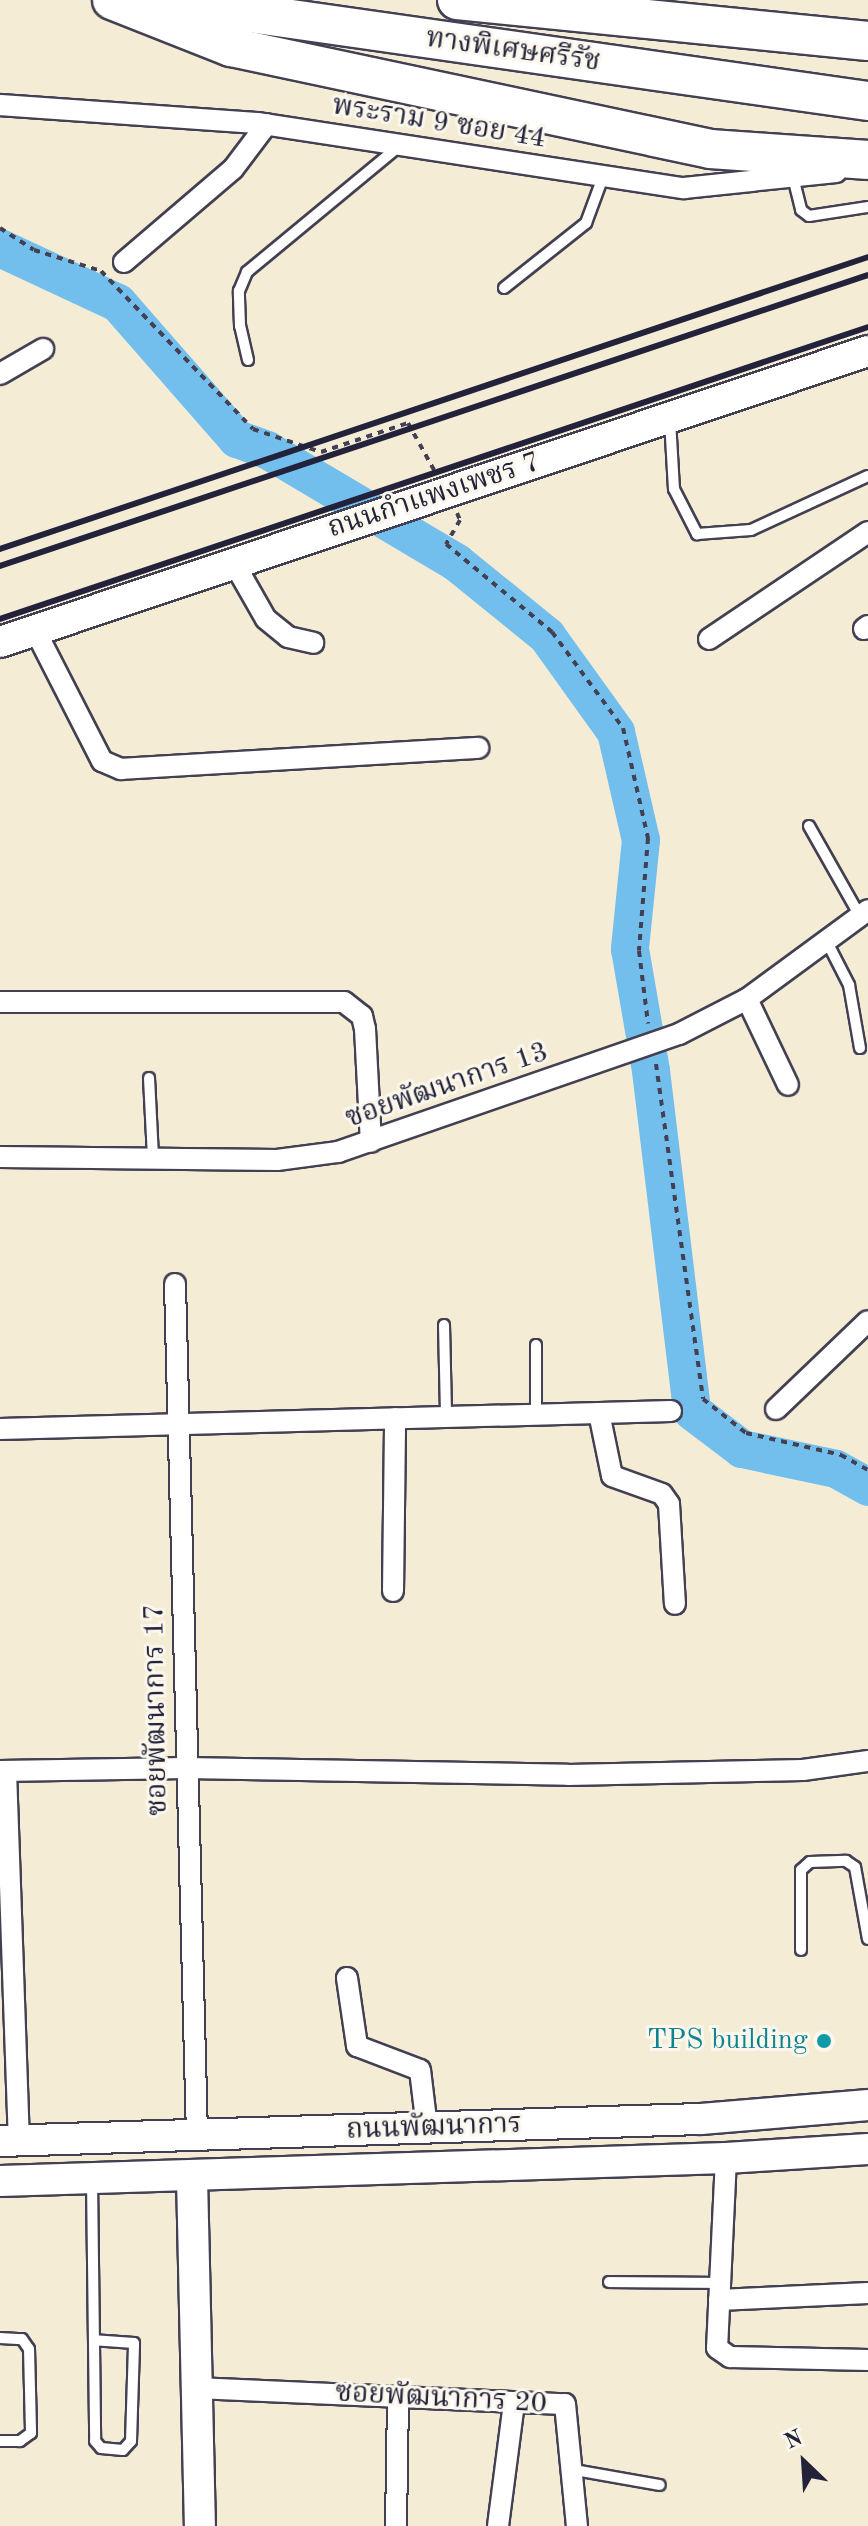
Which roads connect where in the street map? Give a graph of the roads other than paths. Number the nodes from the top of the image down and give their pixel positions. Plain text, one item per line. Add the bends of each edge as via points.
1 (112, 0) edge
2 (158, 0) edge
3 (457, 0) edge
4 (868, 41) edge
5 (868, 101) edge
6 (0, 105) edge
7 (267, 124) junction
8 (400, 146) junction
9 (868, 160) edge
10 (868, 168) edge
11 (603, 177) junction
12 (793, 177) junction
13 (868, 207) edge
14 (124, 262) dead end
15 (504, 288) dead end
16 (43, 349) dead end
17 (868, 351) edge
18 (248, 360) dead end
19 (0, 374) edge
20 (669, 418) junction
21 (868, 476) edge
22 (868, 532) edge
23 (234, 563) junction
24 (35, 630) junction
25 (709, 639) dead end
26 (0, 642) edge
27 (313, 643) dead end
28 (478, 748) dead end
29 (809, 826) dead end
30 (865, 919) edge
31 (826, 940) junction
32 (747, 999) junction
33 (0, 1002) edge
34 (860, 1048) dead end
35 (149, 1078) dead end
36 (788, 1085) dead end
37 (371, 1142) junction
38 (0, 1157) edge
39 (153, 1157) junction
40 (175, 1284) dead end
41 (868, 1321) edge
42 (444, 1325) dead end
43 (536, 1345) dead end
44 (776, 1409) dead end
45 (671, 1411) dead end
46 (536, 1412) junction
47 (599, 1413) junction
48 (446, 1416) junction
49 (395, 1418) junction
50 (180, 1423) junction
51 (0, 1429) edge
52 (393, 1591) dead end
53 (675, 1604) dead end
54 (868, 1761) edge
55 (186, 1768) junction
56 (3, 1771) edge
57 (868, 1939) edge
58 (801, 1950) dead end
59 (347, 1978) dead end
60 (868, 2105) edge
61 (427, 2128) junction
62 (197, 2136) junction
63 (10, 2141) edge
64 (868, 2149) edge
65 (726, 2158) junction
66 (192, 2177) junction
67 (92, 2179) junction
68 (0, 2181) edge
69 (609, 2282) dead end
70 (720, 2292) junction
71 (868, 2293) edge
72 (0, 2338) edge
73 (95, 2340) junction
74 (868, 2360) edge
75 (194, 2388) junction
76 (398, 2397) junction
77 (514, 2402) junction
78 (0, 2441) edge
79 (567, 2469) junction
80 (660, 2485) dead end
81 (200, 2526) edge
82 (396, 2526) edge
83 (498, 2526) edge
84 (577, 2526) edge

1 - 9 highway via 231,47 649,136 711,149
2 - 5 highway, ทางพิเศษศรีรัช
3 - 4 highway
6 - 7 street, พระราม 9 ซอย 44
7 - 8 street, พระราม 9 ซอย 44
7 - 14 street via 233,169
8 - 11 street, พระราม 9 ซอย 44
8 - 18 lane via 247,272 239,291
10 - 12 street, พระราม 9 ซอย 44
11 - 12 street, พระราม 9 ซอย 44 via 684,188
11 - 15 lane via 586,223
12 - 13 lane via 801,210 809,216
16 - 19 street
17 - 20 main road, ถนนกำแพงเพชร 7
20 - 21 lane via 674,489 697,534 751,530
20 - 23 main road, ถนนกำแพงเพชร 7
22 - 25 street
23 - 24 main road, ถนนกำแพงเพชร 7
23 - 27 street via 266,619 288,637
24 - 26 main road, ถนนกำแพงเพชร 7
24 - 28 street via 102,761 121,769
29 - 30 lane
30 - 31 street, ซอยพัฒนาการ 13
31 - 32 street, ซอยพัฒนาการ 13
31 - 34 lane via 849,985
32 - 36 street
32 - 37 street, ซอยพัฒนาการ 13 via 652,1045
33 - 37 street via 344,1002 362,1016 365,1029
35 - 39 lane
37 - 39 street, ซอยพัฒนาการ 13 via 277,1160
38 - 39 street, ซอยพัฒนาการ 13
40 - 50 street, ซอยพัฒนาการ 17
41 - 44 street
42 - 48 lane
43 - 46 lane
45 - 47 street
46 - 47 street
46 - 48 street
47 - 53 street via 612,1476 662,1494 669,1504
48 - 49 street
49 - 50 street
49 - 52 street
50 - 51 street
50 - 55 street, ซอยพัฒนาการ 17
54 - 55 street via 803,1770 568,1775
55 - 56 street
55 - 62 street, ซอยพัฒนาการ 17
56 - 63 street
57 - 58 lane via 855,1867 846,1861 810,1862 801,1870
59 - 61 street via 357,2046 420,2070
60 - 61 main road, ถนนพัฒนาการ via 701,2119
61 - 62 main road, ถนนพัฒนาการ
62 - 63 main road, ถนนพัฒนาการ
64 - 65 main road, ถนนพัฒนาการ
65 - 66 main road, ถนนพัฒนาการ
65 - 70 street
66 - 67 main road, ถนนพัฒนาการ
66 - 75 main road
67 - 68 main road, ถนนพัฒนาการ
67 - 73 lane
69 - 70 lane
70 - 71 street
70 - 74 street via 716,2342 724,2355
72 - 78 lane via 22,2339 29,2349 31,2433 20,2441
73 - 73 lane via 95,2441 101,2448 123,2450 131,2441 134,2343
75 - 76 street, ซอยพัฒนาการ 20
75 - 81 main road
76 - 77 street, ซอยพัฒนาการ 20
76 - 82 street
77 - 79 street, ซอยพัฒนาการ 20 via 566,2406
77 - 83 street
79 - 80 lane
79 - 84 street, ซอยพัฒนาการ 20 via 577,2497

